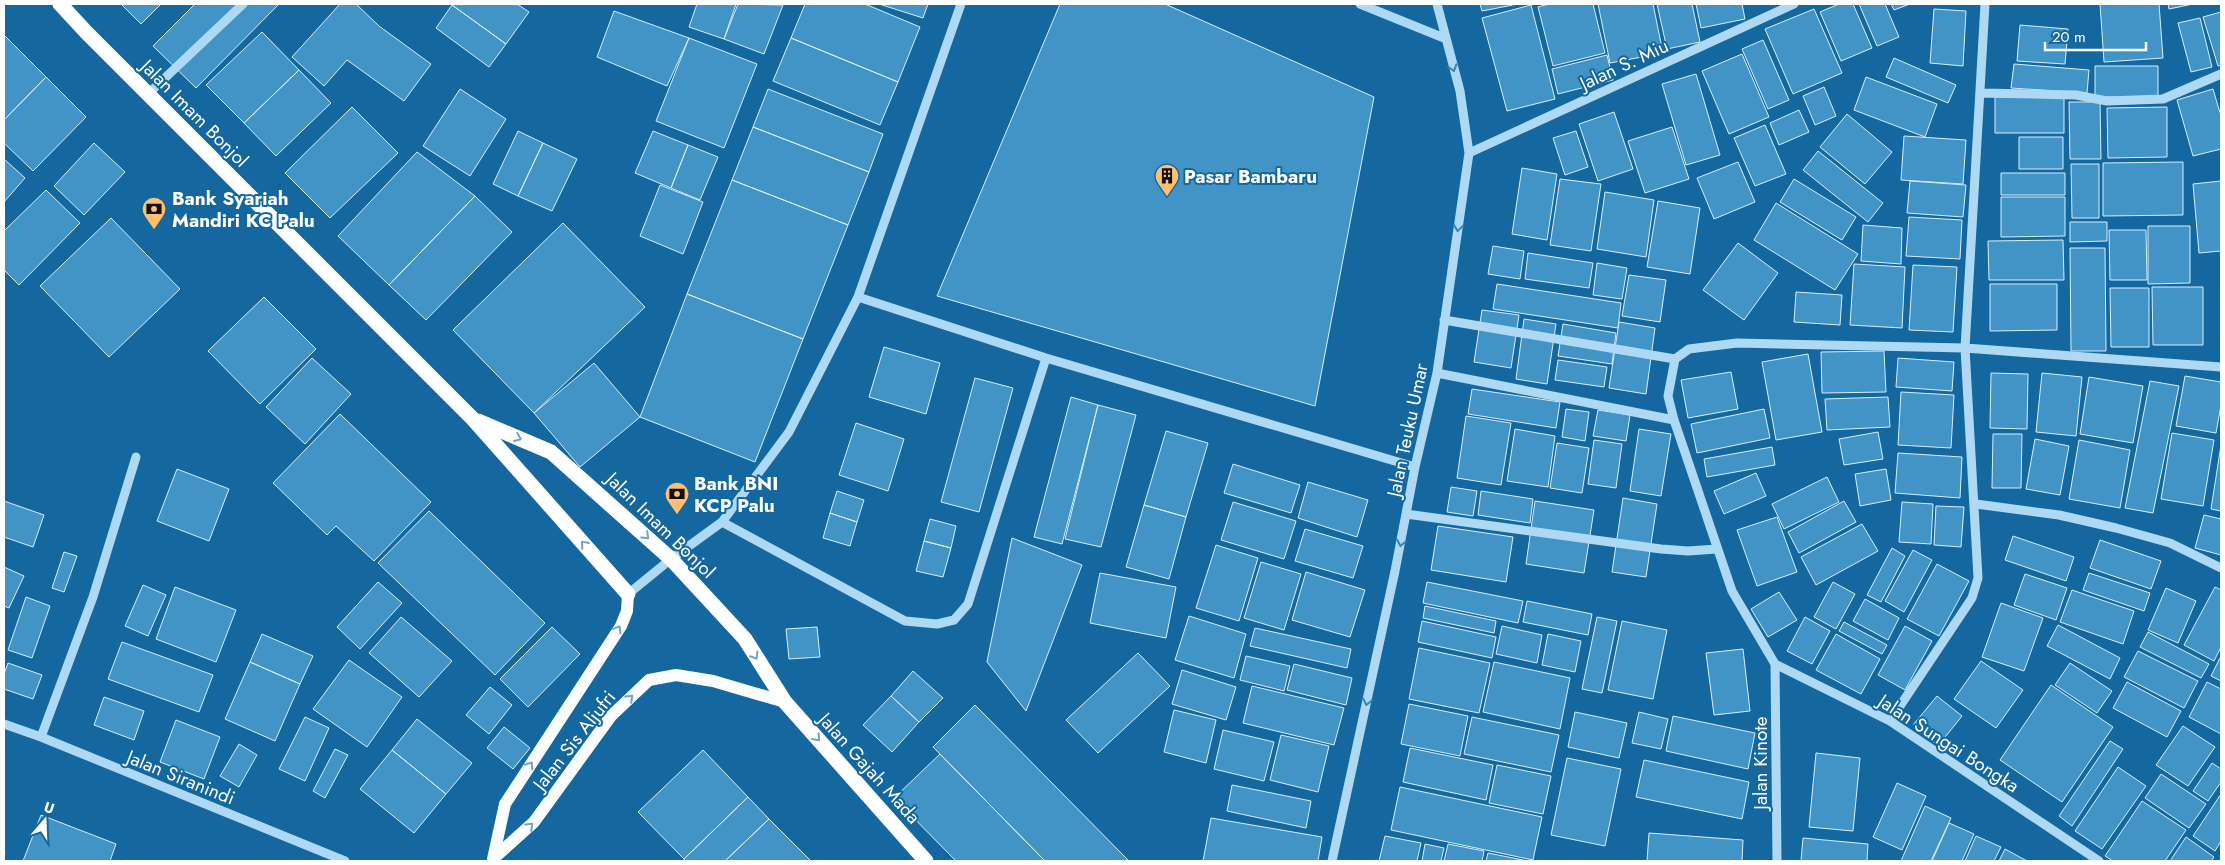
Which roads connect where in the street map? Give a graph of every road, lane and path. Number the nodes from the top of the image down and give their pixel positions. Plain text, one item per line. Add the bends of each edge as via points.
1 (60, 4) edge
2 (243, 4) edge
3 (961, 4) edge
4 (1360, 4) edge
5 (1437, 4) edge
6 (1794, 4) edge
7 (1985, 4) edge
8 (1444, 38) junction
9 (2221, 74) edge
10 (1980, 93) junction
11 (148, 94) junction
12 (1469, 153) junction
13 (858, 297) junction
14 (1444, 320) junction
15 (1965, 348) junction
16 (1046, 358) junction
17 (1675, 359) junction
18 (2221, 368) edge
19 (1437, 373) junction
20 (473, 419) junction
21 (1674, 420) junction
22 (136, 458) dead end
23 (1415, 467) junction
24 (1976, 504) junction
25 (1406, 514) junction
26 (722, 522) junction
27 (1716, 549) junction
28 (672, 559) junction
29 (2221, 568) edge
30 (628, 594) junction
31 (1775, 664) junction
32 (784, 702) junction
33 (1890, 721) junction
34 (4, 724) edge
35 (41, 737) junction
36 (493, 860) edge
37 (345, 861) edge
38 (926, 861) edge
39 (1332, 861) edge
40 (1777, 861) edge
41 (2099, 861) edge

1 - 11 highway, Jalan Imam Bonjol
2 - 11 street
3 - 13 street
4 - 8 street
5 - 8 street, Jalan Teuku Umar
6 - 12 street, Jalan S. Miu
7 - 10 street
8 -> 12 street, Jalan Teuku Umar via 1460,91
9 - 10 street via 2163,99 2107,101 2076,95
10 - 15 street
11 - 20 highway, Jalan Imam Bonjol
12 -> 14 street, Jalan Teuku Umar
13 - 16 street
13 - 26 street via 789,432
14 - 17 street
14 - 19 street, Jalan Teuku Umar
15 - 17 street via 1737,343 1689,349
15 - 18 street
15 - 24 street
16 - 23 street
16 - 26 street via 968,604 954,620 937,624 905,621
17 - 21 street via 1668,396
19 - 21 street
19 - 23 street, Jalan Teuku Umar
20 -> 28 highway, Jalan Imam Bonjol via 551,452
30 -> 20 highway, Jalan Imam Bonjol
21 - 27 street
22 - 35 street via 93,597
23 - 25 street, Jalan Teuku Umar
24 - 29 street via 2059,515 2116,528 2170,543
24 - 33 street via 1978,578 1972,598
25 - 27 street via 1661,549
25 -> 39 street, Jalan Teuku Umar
26 - 28 street
27 - 31 street via 1732,591
28 - 30 street
28 -> 32 highway, Jalan Imam Bonjol via 745,639
36 -> 30 main road, Jalan Sis Aljufri via 505,804 622,626
31 - 33 street, Jalan Sungai Bongka
31 - 40 street, Jalan Kinote
36 -> 32 main road, Jalan Sis Aljufri via 534,822 611,716 649,680 676,675 713,681
32 -> 38 highway, Jalan Gajah Mada
33 - 41 street, Jalan Sungai Bongka
34 - 35 street, Jalan Siranindi
35 - 37 street, Jalan Siranindi

